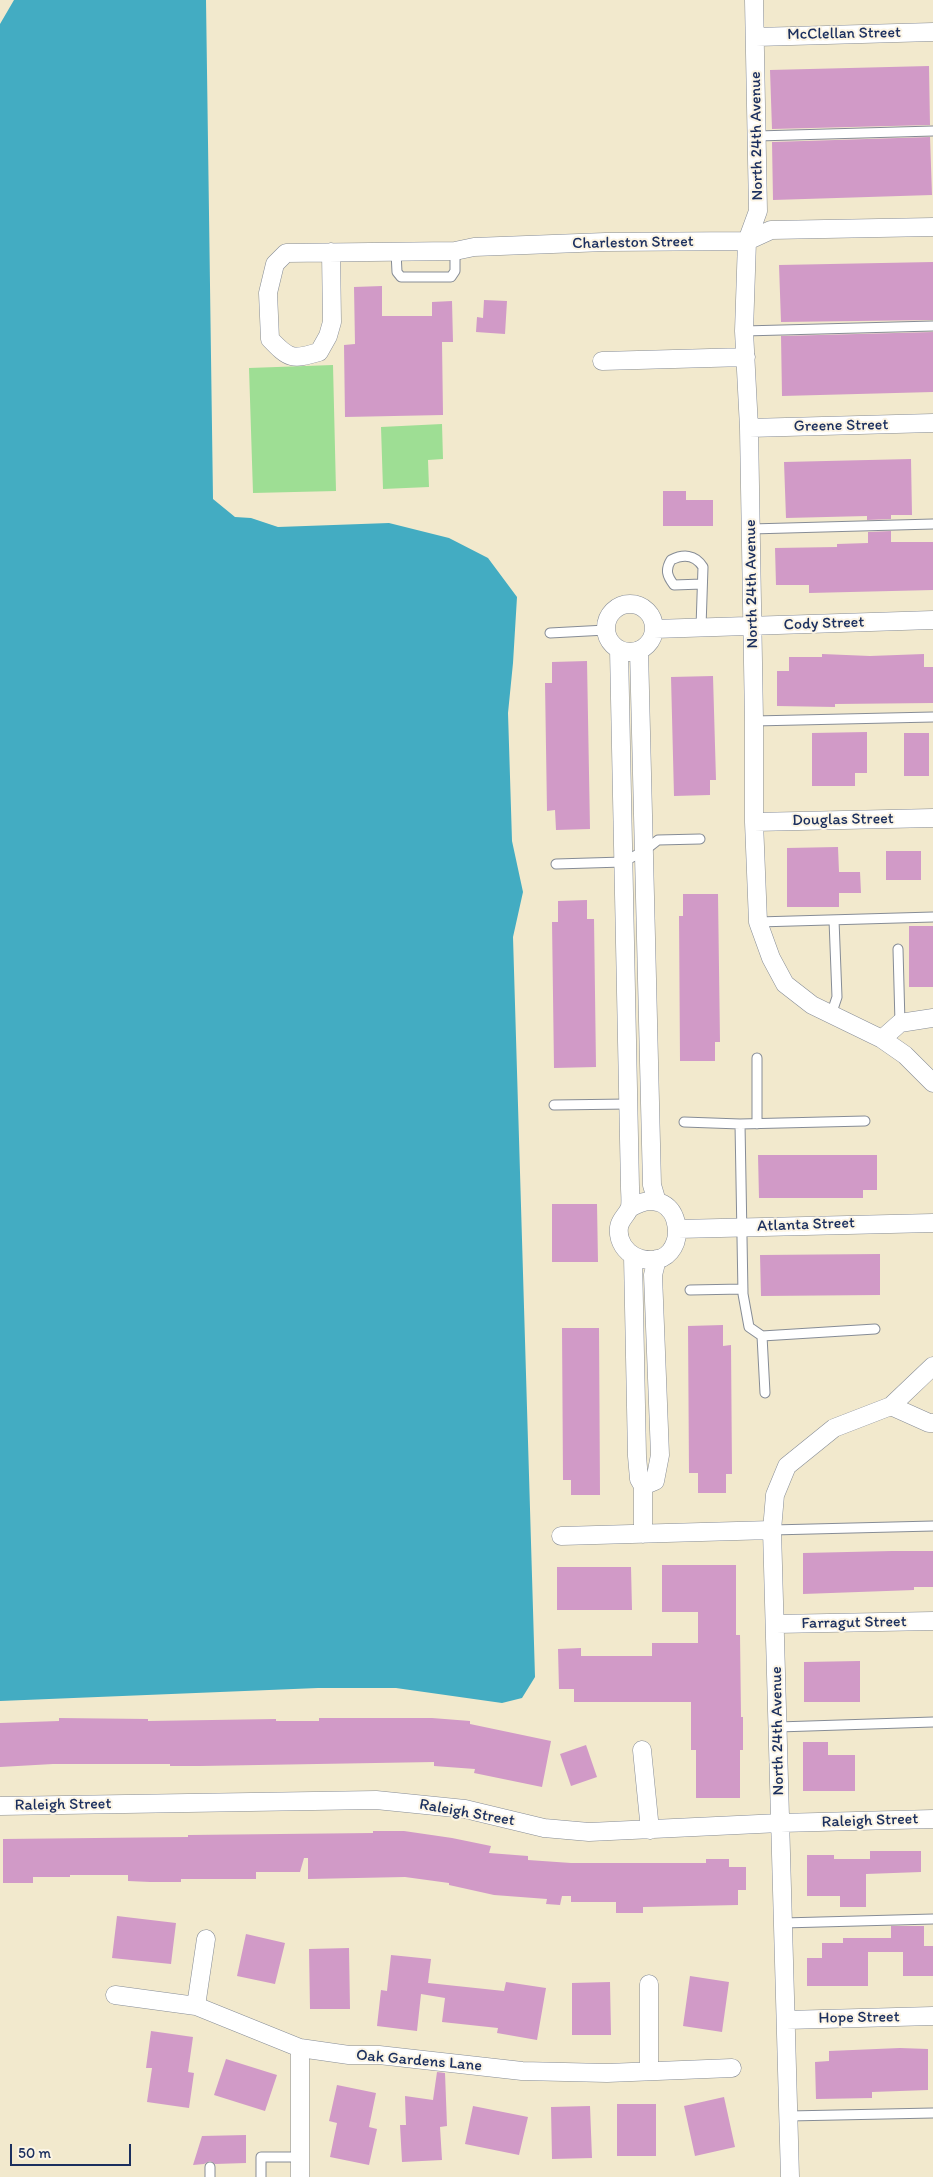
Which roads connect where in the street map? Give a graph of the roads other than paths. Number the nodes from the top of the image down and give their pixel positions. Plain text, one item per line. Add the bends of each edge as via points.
1 (754, 0) edge
2 (933, 32) edge
3 (756, 37) junction
4 (933, 131) edge
5 (757, 136) junction
6 (933, 227) edge
7 (747, 241) junction
8 (455, 251) junction
9 (331, 252) junction
10 (396, 252) junction
11 (933, 326) edge
12 (744, 331) junction
13 (746, 357) junction
14 (602, 361) dead end
15 (933, 423) edge
16 (749, 428) junction
17 (933, 524) edge
18 (750, 529) junction
19 (702, 584) dead end
20 (933, 620) edge
21 (752, 626) junction
22 (700, 628) junction
23 (654, 629) junction
24 (606, 630) junction
25 (550, 633) dead end
26 (619, 649) junction
27 (639, 650) junction
28 (933, 717) edge
29 (754, 721) junction
30 (933, 818) edge
31 (754, 822) junction
32 (700, 839) dead end
33 (644, 851) junction
34 (623, 862) junction
35 (556, 864) dead end
36 (933, 917) edge
37 (834, 920) junction
38 (758, 922) junction
39 (898, 949) dead end
40 (831, 1015) junction
41 (933, 1018) edge
42 (900, 1023) junction
43 (882, 1039) junction
44 (757, 1058) dead end
45 (933, 1082) edge
46 (628, 1104) junction
47 (554, 1105) dead end
48 (865, 1121) dead end
49 (684, 1122) dead end
50 (740, 1124) junction
51 (757, 1124) junction
52 (657, 1202) junction
53 (630, 1208) junction
54 (933, 1223) edge
55 (742, 1227) junction
56 (678, 1229) junction
57 (633, 1256) junction
58 (657, 1259) junction
59 (743, 1289) junction
60 (690, 1290) dead end
61 (875, 1329) dead end
62 (762, 1336) junction
63 (933, 1366) edge
64 (765, 1393) dead end
65 (890, 1406) junction
66 (933, 1423) edge
67 (643, 1486) junction
68 (933, 1526) edge
69 (772, 1530) junction
70 (643, 1534) junction
71 (561, 1536) dead end
72 (933, 1621) edge
73 (776, 1624) junction
74 (933, 1722) edge
75 (778, 1726) junction
76 (642, 1750) dead end
77 (0, 1806) edge
78 (933, 1819) edge
79 (780, 1824) junction
80 (650, 1830) junction
81 (933, 1918) edge
82 (783, 1923) junction
83 (206, 1939) dead end
84 (649, 1984) dead end
85 (115, 1995) dead end
86 (196, 2006) junction
87 (933, 2016) edge
88 (786, 2020) junction
89 (300, 2048) junction
90 (732, 2068) dead end
91 (649, 2071) junction
92 (933, 2113) edge
93 (789, 2116) junction
94 (300, 2157) junction
95 (210, 2167) dead end
96 (210, 2177) edge
97 (261, 2177) edge
98 (300, 2177) edge
99 (790, 2177) edge

1 - 3 street, North 24th Avenue
2 - 3 street, McClellan Street
3 - 5 street, North 24th Avenue
4 - 5 lane
5 - 7 street, North 24th Avenue via 758,211
6 - 7 street, Charleston Street via 770,230
7 - 8 street, Charleston Street via 474,247
7 - 12 street, North 24th Avenue
8 - 10 street, Charleston Street
8 - 10 lane via 455,271 450,277 401,277 397,272
9 - 9 street, Charleston Street via 332,322 328,336 319,352 298,358 282,352 270,339 268,294 275,264 286,253
9 - 10 street, Charleston Street
11 - 12 lane
12 - 13 street, North 24th Avenue
13 - 14 street
13 - 16 street, North 24th Avenue
15 - 16 street, Greene Street
16 - 18 street, North 24th Avenue
17 - 18 lane
18 - 21 street, North 24th Avenue
19 - 22 lane
20 - 21 street, Cody Street
21 - 22 street, Cody Street
21 - 29 street, North 24th Avenue
22 - 23 street, Cody Street
23 - 24 street via 650,614 644,608 629,604 615,609 606,623
23 - 27 street via 652,638
24 - 25 lane
24 - 26 street via 608,638
26 - 27 street
26 - 34 street
27 - 33 street
28 - 29 lane
29 - 31 street, North 24th Avenue
30 - 31 street, Douglas Street
31 - 38 street, North 24th Avenue
32 - 33 lane via 658,840
33 - 34 lane
33 - 52 street via 652,1185
34 - 35 lane
34 - 46 street
36 - 37 lane
37 - 38 lane
37 - 40 lane via 837,997
38 - 40 street, North 24th Avenue via 785,984
39 - 42 lane
40 - 43 street, North 24th Avenue
41 - 42 street
42 - 43 street
43 - 45 street, North 24th Avenue via 905,1055
44 - 51 lane
46 - 47 lane
46 - 53 street
48 - 51 lane
49 - 50 lane
50 - 51 lane
50 - 55 lane
52 - 53 street via 638,1203
52 - 56 street via 672,1212
53 - 57 street via 621,1222 620,1238
54 - 55 street, Atlanta Street
55 - 56 street, Atlanta Street
55 - 59 lane
56 - 58 street via 673,1248
57 - 58 street
57 - 67 street via 637,1456 639,1479
58 - 67 street via 654,1275 660,1455 655,1481
59 - 60 lane
59 - 62 lane via 749,1327
61 - 62 lane
62 - 64 lane
63 - 65 street, North 24th Avenue
65 - 66 street
65 - 69 street, North 24th Avenue via 834,1428 787,1466 775,1495
67 - 70 street
68 - 69 lane
69 - 70 street
69 - 73 street, North 24th Avenue
70 - 71 street
72 - 73 street, Farragut Street
73 - 75 street, North 24th Avenue
74 - 75 lane
75 - 79 street, North 24th Avenue
76 - 80 street
77 - 80 street, Raleigh Street via 376,1800 465,1809 544,1828 589,1832
78 - 79 street, Raleigh Street
79 - 80 street, Raleigh Street
79 - 82 street, North 24th Avenue
81 - 82 lane
82 - 88 street, North 24th Avenue
83 - 86 street
84 - 91 street
85 - 86 street, Oak Gardens Lane
86 - 89 street, Oak Gardens Lane
87 - 88 street, Hope Street
88 - 93 street, North 24th Avenue
89 - 91 street, Oak Gardens Lane via 522,2070
89 - 94 street
90 - 91 street, Oak Gardens Lane
92 - 93 lane
93 - 99 street, North 24th Avenue
94 - 97 lane via 260,2157
94 - 98 street
95 - 96 lane

